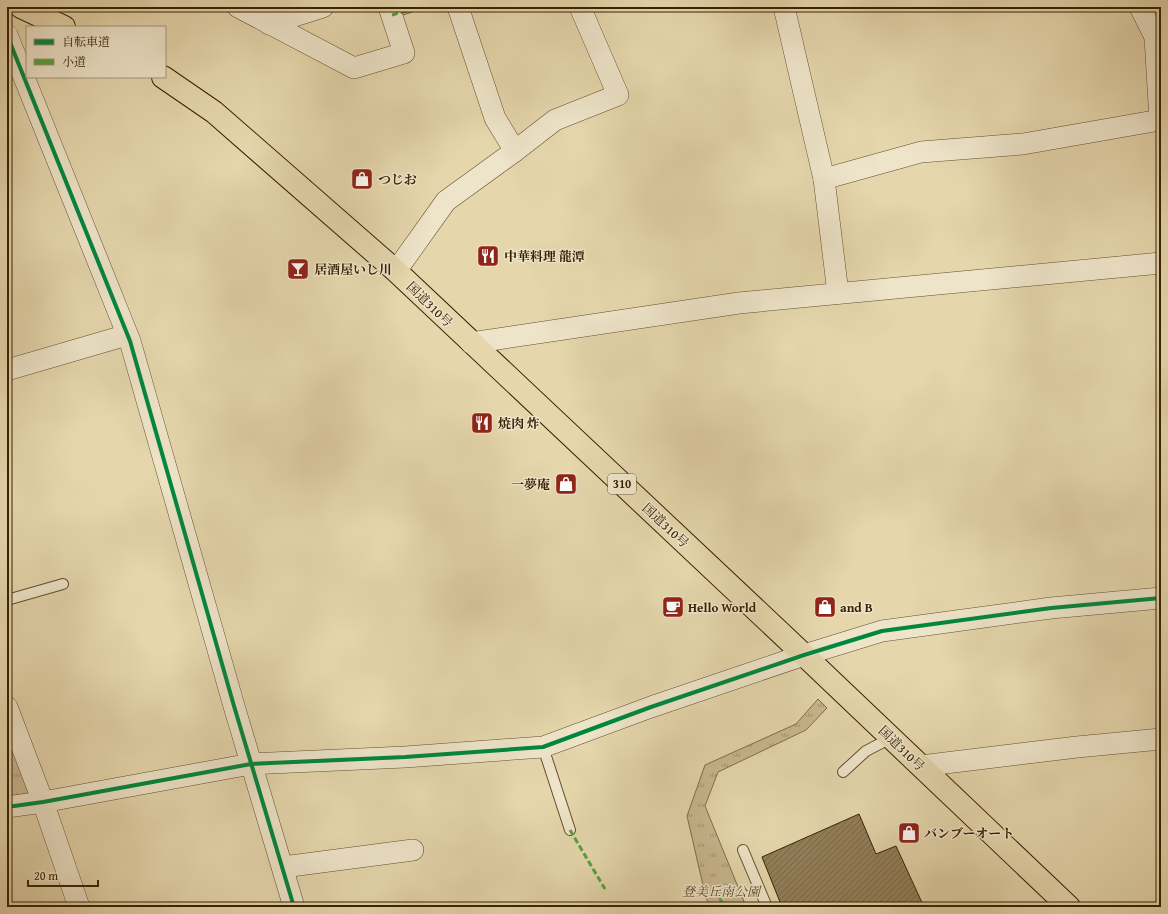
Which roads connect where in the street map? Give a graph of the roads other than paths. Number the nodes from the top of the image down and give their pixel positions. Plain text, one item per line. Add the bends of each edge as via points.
1 (21, 7) edge
2 (238, 7) edge
3 (323, 7) edge
4 (389, 7) edge
5 (458, 7) edge
6 (580, 7) edge
7 (784, 7) edge
8 (1140, 7) edge
9 (269, 24) junction
10 (62, 26) edge
11 (7, 35) edge
12 (1158, 37) edge
13 (164, 78) edge
14 (516, 151) junction
15 (824, 179) junction
16 (1161, 263) edge
17 (396, 272) junction
18 (838, 293) junction
19 (128, 335) junction
20 (471, 343) junction
21 (7, 370) edge
22 (63, 584) dead end
23 (1161, 598) edge
24 (7, 600) edge
25 (804, 655) junction
26 (7, 707) edge
27 (891, 738) junction
28 (1161, 739) edge
29 (543, 747) junction
30 (252, 764) junction
31 (921, 766) junction
32 (843, 772) dead end
33 (43, 802) junction
34 (7, 807) edge
35 (570, 830) dead end
36 (413, 850) dead end
37 (743, 850) dead end
38 (283, 867) junction
39 (78, 907) edge
40 (294, 907) edge
41 (767, 907) edge
42 (1069, 907) edge

1 - 10 highway
2 - 9 street
3 - 9 street
4 - 9 street via 404,53 354,68
5 - 14 street via 495,118
6 - 14 street via 618,95 555,120
7 - 15 street
8 - 12 street
11 - 19 street
12 - 15 street via 1160,120 1022,144 921,152
13 - 17 highway, 国道310号 / 310 via 214,112
14 - 17 street via 446,201
15 - 18 street
16 - 18 street
17 - 20 highway, 国道310号 / 310
18 - 20 street via 739,302
19 - 21 street
19 - 30 street
20 - 25 highway, 国道310号 / 310
22 - 24 lane
23 - 25 street via 1051,608 882,631
25 - 27 highway, 国道310号 / 310
25 - 29 street
26 - 33 street
27 - 31 highway, 国道310号 / 310
27 - 32 lane via 866,751
28 - 31 street
29 - 30 street
29 - 35 lane
30 - 33 street
30 - 38 street
31 - 42 highway, 国道310号 / 310
33 - 34 street
33 - 39 street
36 - 38 street
37 - 41 lane
38 - 40 street

